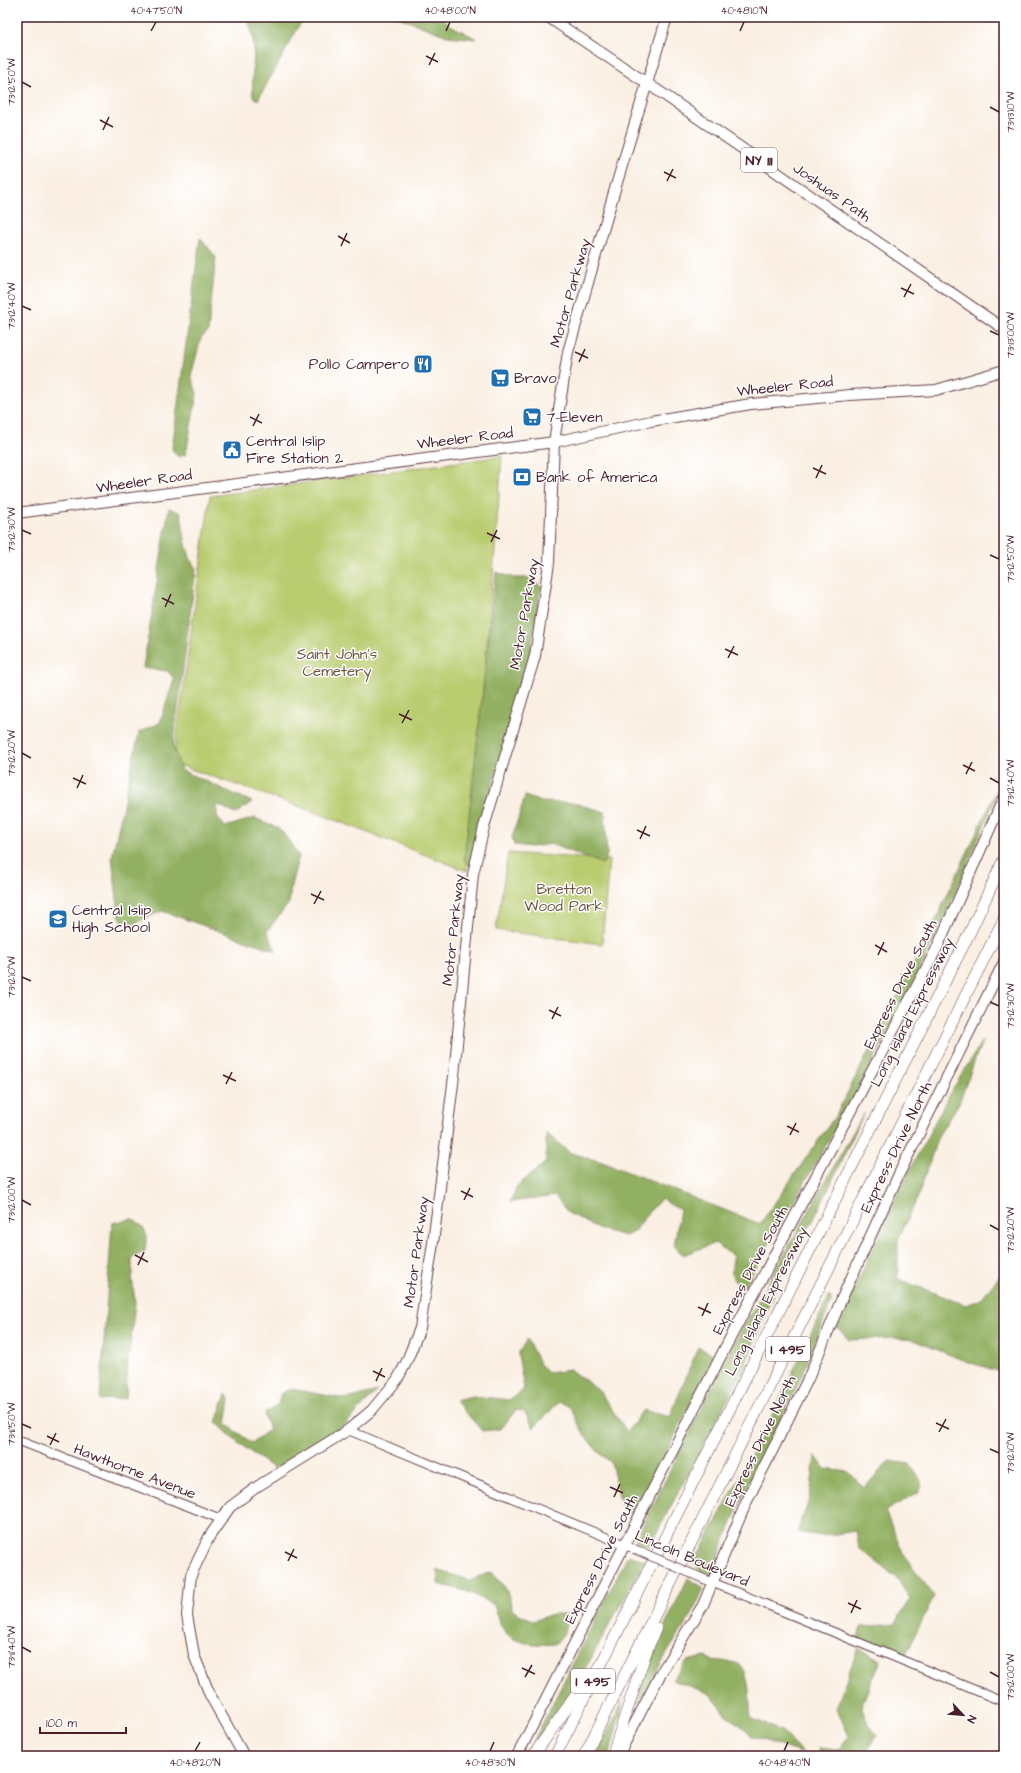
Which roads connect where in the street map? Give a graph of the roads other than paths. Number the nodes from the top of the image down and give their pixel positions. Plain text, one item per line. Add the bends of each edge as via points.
1 (548, 17) edge
2 (667, 17) edge
3 (646, 83) junction
4 (1003, 328) edge
5 (1004, 366) edge
6 (1004, 370) edge
7 (985, 374) junction
8 (554, 442) junction
9 (17, 513) edge
10 (1004, 797) edge
11 (1004, 859) edge
12 (1004, 919) edge
13 (1004, 962) edge
14 (348, 1430) junction
15 (17, 1440) edge
16 (221, 1519) junction
17 (691, 1545) junction
18 (630, 1547) junction
19 (708, 1581) junction
20 (631, 1605) junction
21 (1004, 1702) edge
22 (244, 1756) edge
23 (518, 1756) edge
24 (534, 1756) edge
25 (555, 1756) edge
26 (584, 1756) edge
27 (612, 1756) edge
28 (618, 1756) edge

1 - 3 main road, Joshuas Path / NY 111
2 - 3 main road, Motor Parkway
3 - 4 main road, Joshuas Path / NY 111
3 - 8 main road, Motor Parkway via 568,352
5 - 7 main road, Wheeler Road
6 - 7 main road, Wheeler Road
7 - 8 main road, Wheeler Road via 936,390 727,407
8 - 9 main road, Wheeler Road
8 - 14 main road, Motor Parkway via 549,563 535,656 484,827 473,874 454,1076 420,1328 397,1380 372,1410
10 - 18 main road, Express Drive South via 936,950 725,1348
11 - 20 highway, Long Island Expressway / I 495
12 - 17 highway, I 495
13 - 19 main road, Express Drive North via 899,1174 808,1379
14 - 16 main road, Motor Parkway via 240,1499
14 - 18 street, Lincoln Boulevard
15 - 16 street, Hawthorne Avenue
16 - 22 main road, Motor Parkway via 209,1537 191,1575 187,1615 194,1656 202,1678
17 - 26 highway, I 495
17 - 27 highway via 645,1655
18 - 19 street, Lincoln Boulevard, bridge
18 - 23 main road, Express Drive South
19 - 21 street, Lincoln Boulevard
19 - 28 main road, Express Drive North via 703,1605 661,1673
20 - 24 highway via 571,1704
20 - 25 highway, Long Island Expressway / I 495

